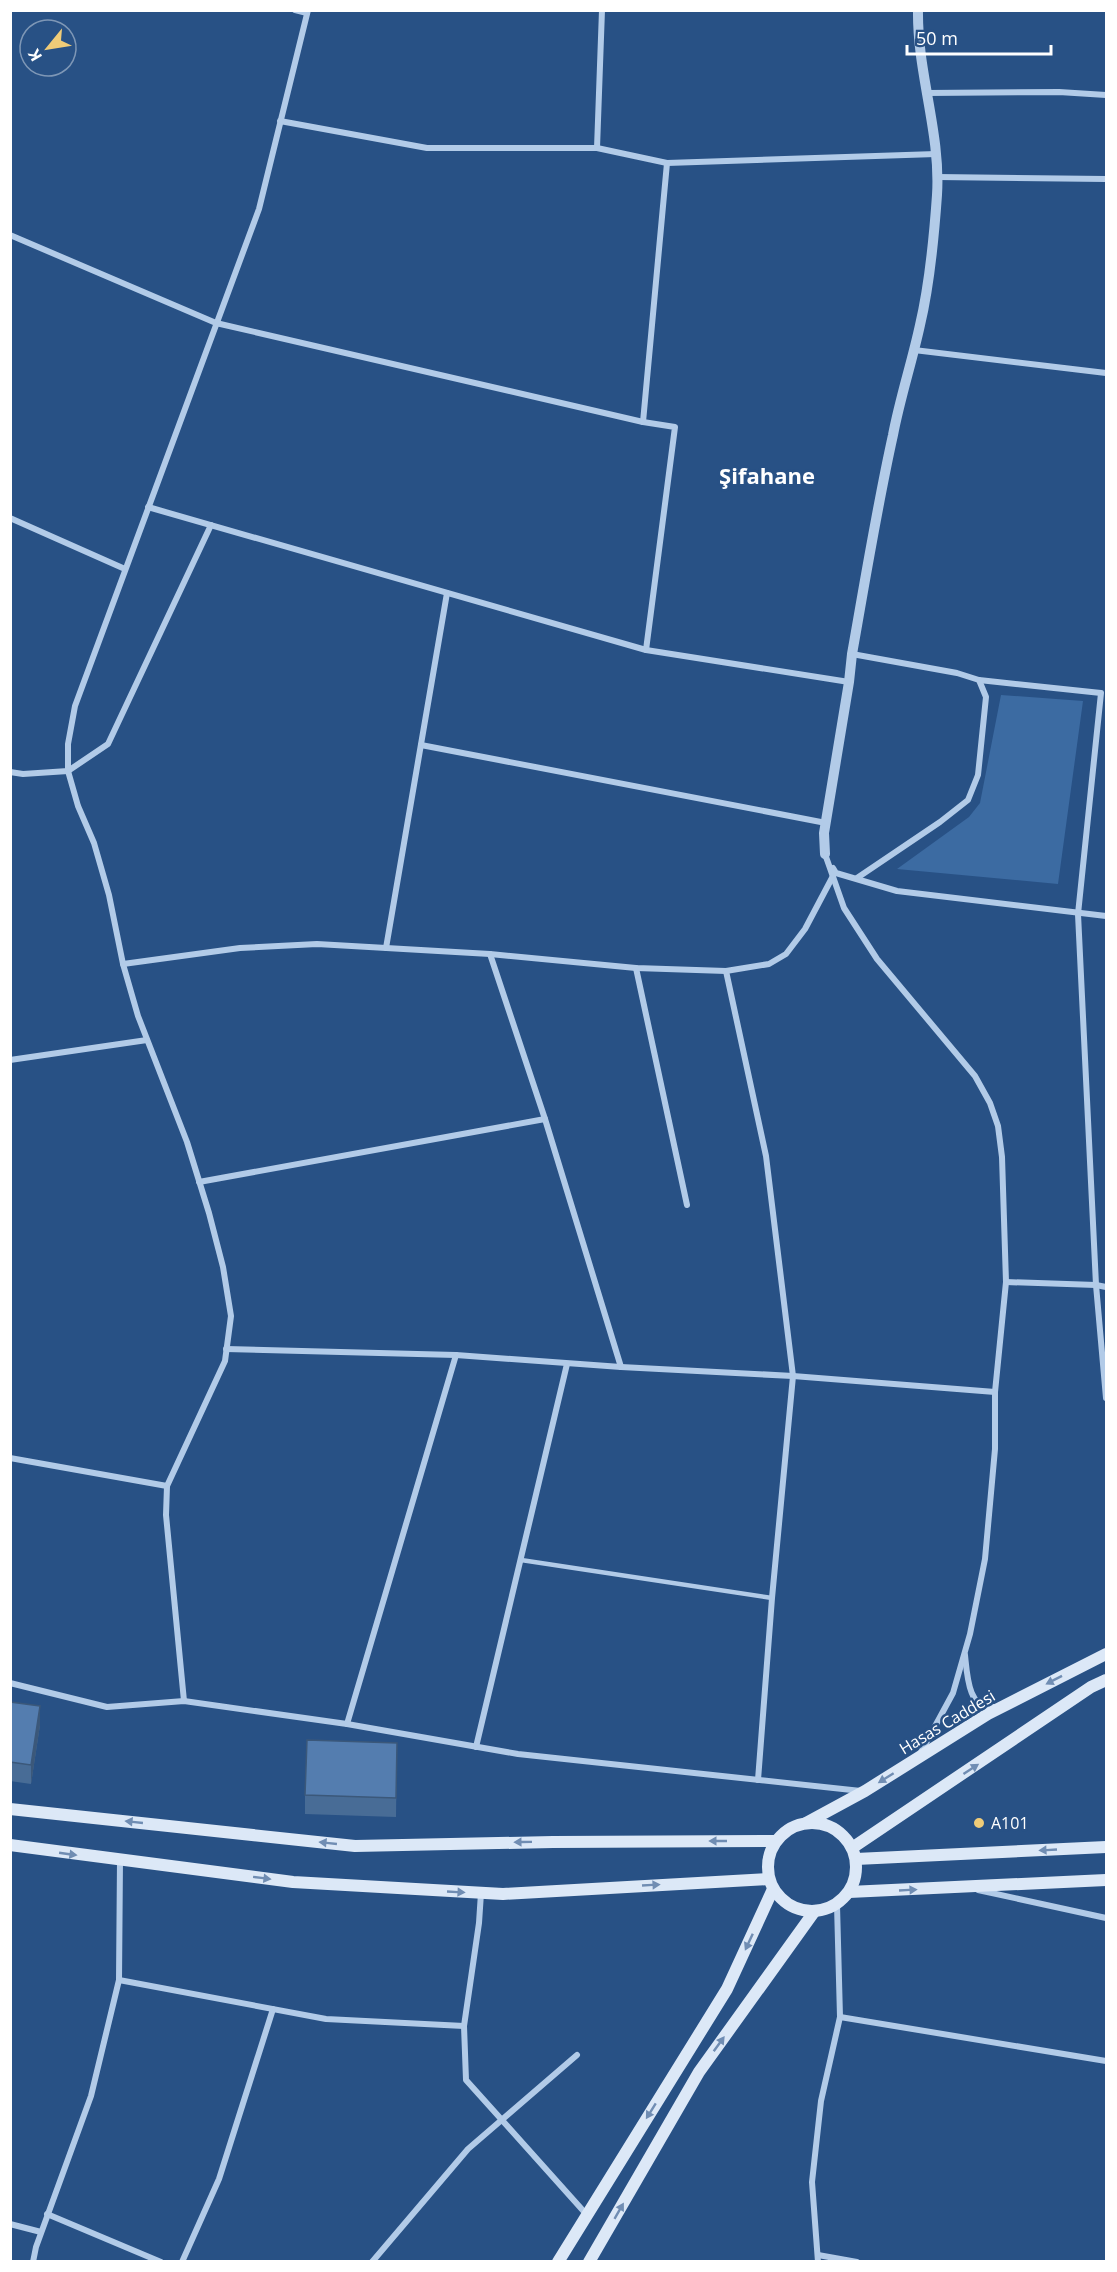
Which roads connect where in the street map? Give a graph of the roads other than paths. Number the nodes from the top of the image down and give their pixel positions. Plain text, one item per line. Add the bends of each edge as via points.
1 (295, 10) edge
2 (602, 10) edge
3 (918, 10) edge
4 (307, 12) edge
5 (926, 93) junction
6 (1107, 95) edge
7 (280, 121) junction
8 (597, 148) junction
9 (937, 154) junction
10 (667, 163) junction
11 (937, 177) junction
12 (1107, 179) edge
13 (10, 235) edge
14 (216, 323) junction
15 (914, 350) junction
16 (1107, 373) edge
17 (643, 422) junction
18 (147, 507) junction
19 (10, 518) edge
20 (211, 525) junction
21 (125, 568) junction
22 (447, 593) junction
23 (646, 650) junction
24 (852, 654) junction
25 (979, 680) junction
26 (849, 682) junction
27 (421, 745) junction
28 (68, 771) junction
29 (10, 772) edge
30 (826, 823) junction
31 (825, 854) junction
32 (833, 876) junction
33 (857, 878) junction
34 (1078, 914) junction
35 (1107, 916) edge
36 (386, 948) junction
37 (490, 954) junction
38 (123, 964) junction
39 (636, 968) junction
40 (726, 971) junction
41 (147, 1040) junction
42 (10, 1060) edge
43 (545, 1119) junction
44 (199, 1182) junction
45 (687, 1205) dead end
46 (1006, 1282) junction
47 (1096, 1285) junction
48 (1107, 1287) edge
49 (226, 1349) junction
50 (456, 1355) junction
51 (567, 1364) junction
52 (621, 1367) junction
53 (793, 1376) junction
54 (996, 1392) junction
55 (1107, 1398) edge
56 (10, 1458) edge
57 (167, 1486) junction
58 (521, 1560) junction
59 (772, 1598) junction
60 (965, 1652) junction
61 (1107, 1654) edge
62 (1107, 1680) edge
63 (10, 1683) edge
64 (184, 1701) junction
65 (1004, 1706) junction
66 (347, 1724) junction
67 (476, 1747) junction
68 (918, 1757) junction
69 (758, 1780) junction
70 (865, 1791) junction
71 (10, 1809) edge
72 (806, 1823) junction
73 (776, 1841) junction
74 (10, 1845) edge
75 (1107, 1847) edge
76 (854, 1853) junction
77 (120, 1860) junction
78 (1107, 1881) edge
79 (771, 1884) junction
80 (963, 1887) junction
81 (849, 1892) junction
82 (480, 1893) junction
83 (837, 1905) junction
84 (814, 1912) junction
85 (1107, 1918) edge
86 (119, 1980) junction
87 (273, 2009) junction
88 (840, 2017) junction
89 (464, 2026) junction
90 (577, 2055) dead end
91 (1107, 2061) edge
92 (502, 2121) junction
93 (47, 2214) junction
94 (587, 2215) junction
95 (10, 2224) edge
96 (41, 2232) junction
97 (818, 2258) edge
98 (33, 2262) edge
99 (161, 2262) edge
100 (182, 2262) edge
101 (372, 2262) edge
102 (558, 2262) edge
103 (589, 2262) edge
104 (856, 2262) edge

1 - 4 street
2 - 8 street
3 - 5 street
4 - 7 street
5 - 6 street
5 - 9 street
7 - 8 street via 427,148
7 - 14 street via 259,209
8 - 10 street
9 - 10 street
9 - 11 street
10 - 17 street
11 - 12 street
11 - 15 street via 930,271
13 - 14 street
14 - 17 street
14 - 18 street
15 - 16 street
15 - 24 street via 893,434
17 - 23 street via 675,427
18 - 20 street
18 - 21 street
19 - 21 street
20 - 22 street
20 - 28 street via 108,744
21 - 28 street via 75,706
22 - 23 street
22 - 27 street
23 - 26 street
24 - 25 street
24 - 26 street
25 - 33 street via 986,697 978,775 968,800
25 - 34 street via 1101,693
26 - 30 street
27 - 30 street
27 - 36 street
28 - 29 street
28 - 38 street via 106,885
30 - 31 street
31 - 32 street
31 - 33 street via 836,873
32 - 40 street via 805,929 786,954 769,964
32 - 46 street via 844,908 877,958 975,1076 990,1103 1002,1157
33 - 34 street via 897,891
34 - 35 street
34 - 47 street
36 - 37 street
36 - 38 street via 317,944 240,948
37 - 39 street
37 - 43 street
38 - 41 street
39 - 40 street
39 - 45 street
40 - 53 street via 766,1156
41 - 42 street
41 - 44 street
43 - 44 street
43 - 52 street
44 - 49 street via 224,1267 231,1316
46 - 47 street
46 - 54 street
47 - 48 street
47 - 55 street
49 - 50 street
49 - 57 street via 225,1361
50 - 51 street
50 - 66 street
51 - 52 street
51 - 58 street
52 - 53 street
53 - 54 street
53 - 59 street
54 - 60 street via 996,1449 985,1559
56 - 57 street
57 - 64 street via 166,1515
58 - 59 lane
58 - 67 street
59 - 69 street
60 - 65 street via 975,1700 989,1708
60 - 68 street via 953,1693
61 -> 65 main road, Hasas Caddesi
76 -> 62 main road via 1091,1687
63 - 64 street via 107,1707
64 - 66 street
65 - 68 main road, Hasas Caddesi
66 - 67 street
67 - 69 street
68 -> 70 main road, Hasas Caddesi
69 - 70 street
70 - 72 main road, Hasas Caddesi
73 -> 71 main road via 355,1846
72 - 73 main road via 786,1831
72 - 76 main road via 826,1825 842,1834
73 - 79 main road via 768,1865
74 -> 77 main road
75 -> 76 main road
76 - 81 main road via 856,1878
77 -> 82 main road via 293,1882
77 - 86 street
78 - 80 main road
82 -> 79 main road
79 - 84 main road via 778,1897 790,1906
79 -> 94 main road via 727,1989
81 -> 80 main road
80 - 85 street
81 - 83 main road
82 - 89 street
83 - 84 main road
83 - 88 street
103 -> 84 main road via 699,2072
86 - 87 street
86 - 93 street via 91,2096
87 - 89 street via 326,2019
87 - 100 street via 219,2179
88 - 91 street
88 - 97 street via 821,2101 812,2182
89 - 92 street via 466,2080
90 - 92 street
92 - 94 street
92 - 101 street via 468,2149
93 - 96 street
93 - 99 street
94 - 102 main road
95 - 96 street
96 - 98 street
97 - 104 street

